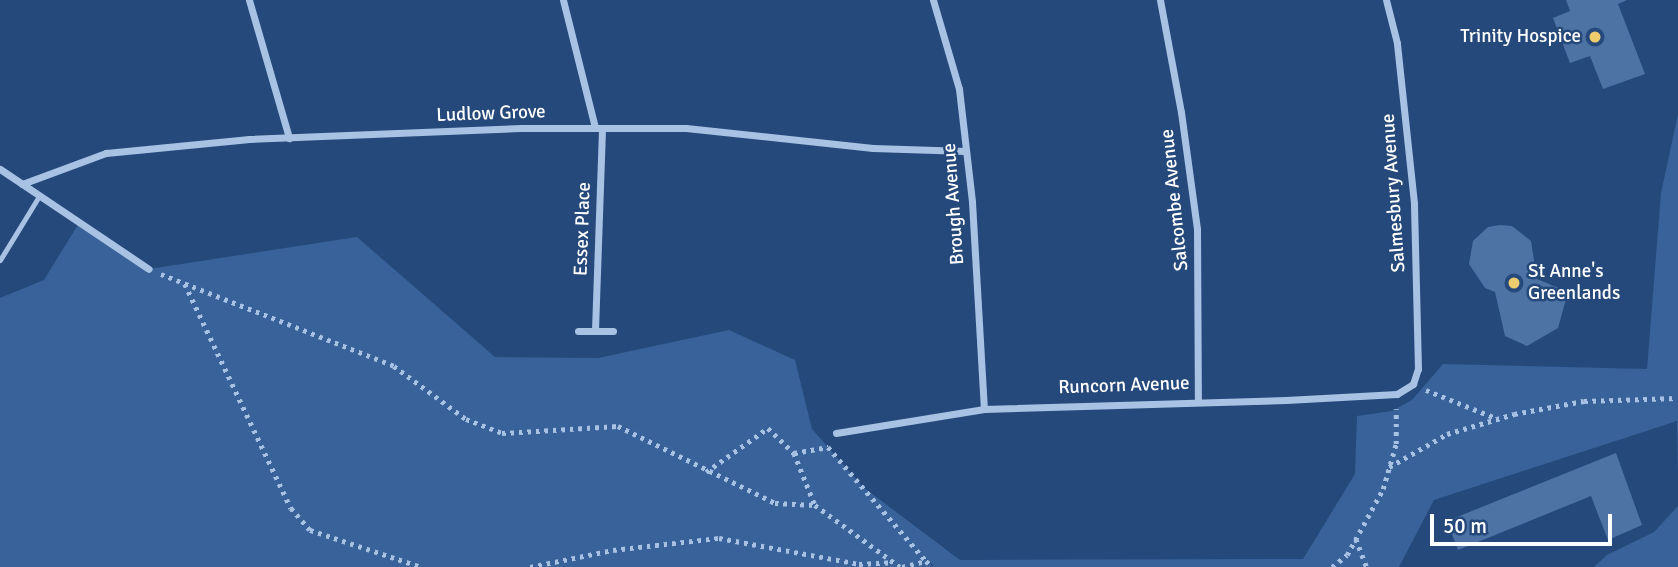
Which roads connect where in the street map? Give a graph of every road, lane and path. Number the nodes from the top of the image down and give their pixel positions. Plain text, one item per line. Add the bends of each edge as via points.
1 (249, 0) edge
2 (563, 0) edge
3 (933, 0) edge
4 (1160, 0) edge
5 (1386, 0) edge
6 (598, 128) junction
7 (289, 138) junction
8 (966, 152) junction
9 (0, 169) edge
10 (22, 184) junction
11 (39, 196) junction
12 (0, 260) edge
13 (149, 269) joint
14 (185, 284) junction
15 (595, 330) junction
16 (578, 331) dead end
17 (613, 331) dead end
18 (1413, 384) junction
19 (1397, 394) junction
20 (1676, 398) edge
21 (1198, 400) junction
22 (984, 409) junction
23 (1498, 419) junction
24 (836, 433) dead end
25 (794, 453) junction
26 (1389, 467) junction
27 (705, 472) junction
28 (815, 505) junction
29 (1356, 539) junction
30 (926, 561) junction
31 (893, 562) junction
32 (421, 567) edge
33 (530, 567) edge
34 (901, 567) edge
35 (933, 567) edge
36 (1332, 567) edge
37 (1367, 567) edge

1 - 7 street
2 - 6 street, Essex Place
3 - 8 street, Brough Avenue via 959,89
4 - 21 street, Salcombe Avenue via 1197,229
5 - 18 street, Salmesbury Avenue via 1397,43 1414,203 1418,369
6 - 7 street, Ludlow Grove
6 - 8 street, Ludlow Grove via 687,128 873,148
6 - 15 street, Essex Place
7 - 10 street, Ludlow Grove via 106,153
8 - 22 street, Brough Avenue
9 - 10 street
10 - 11 street
11 - 12 lane
11 - 13 street
13 - 14 path
14 - 27 path via 394,366 466,419 502,433 618,426
14 - 32 path via 291,508 310,530
15 - 16 street
15 - 17 street
18 - 19 street
18 - 23 path
19 - 21 street, Runcorn Avenue
19 - 26 path via 1396,444
20 - 23 path via 1584,401
21 - 22 street, Runcorn Avenue
22 - 24 street, Runcorn Avenue
23 - 26 path via 1447,434
25 - 27 path via 768,428
25 - 28 path
25 - 30 path via 828,447
26 - 29 path via 1383,489
27 - 28 path via 775,503
28 - 31 path
29 - 36 path
29 - 37 path
30 - 34 path
30 - 35 path
31 - 33 path via 859,564 719,538 613,550
31 - 34 path

